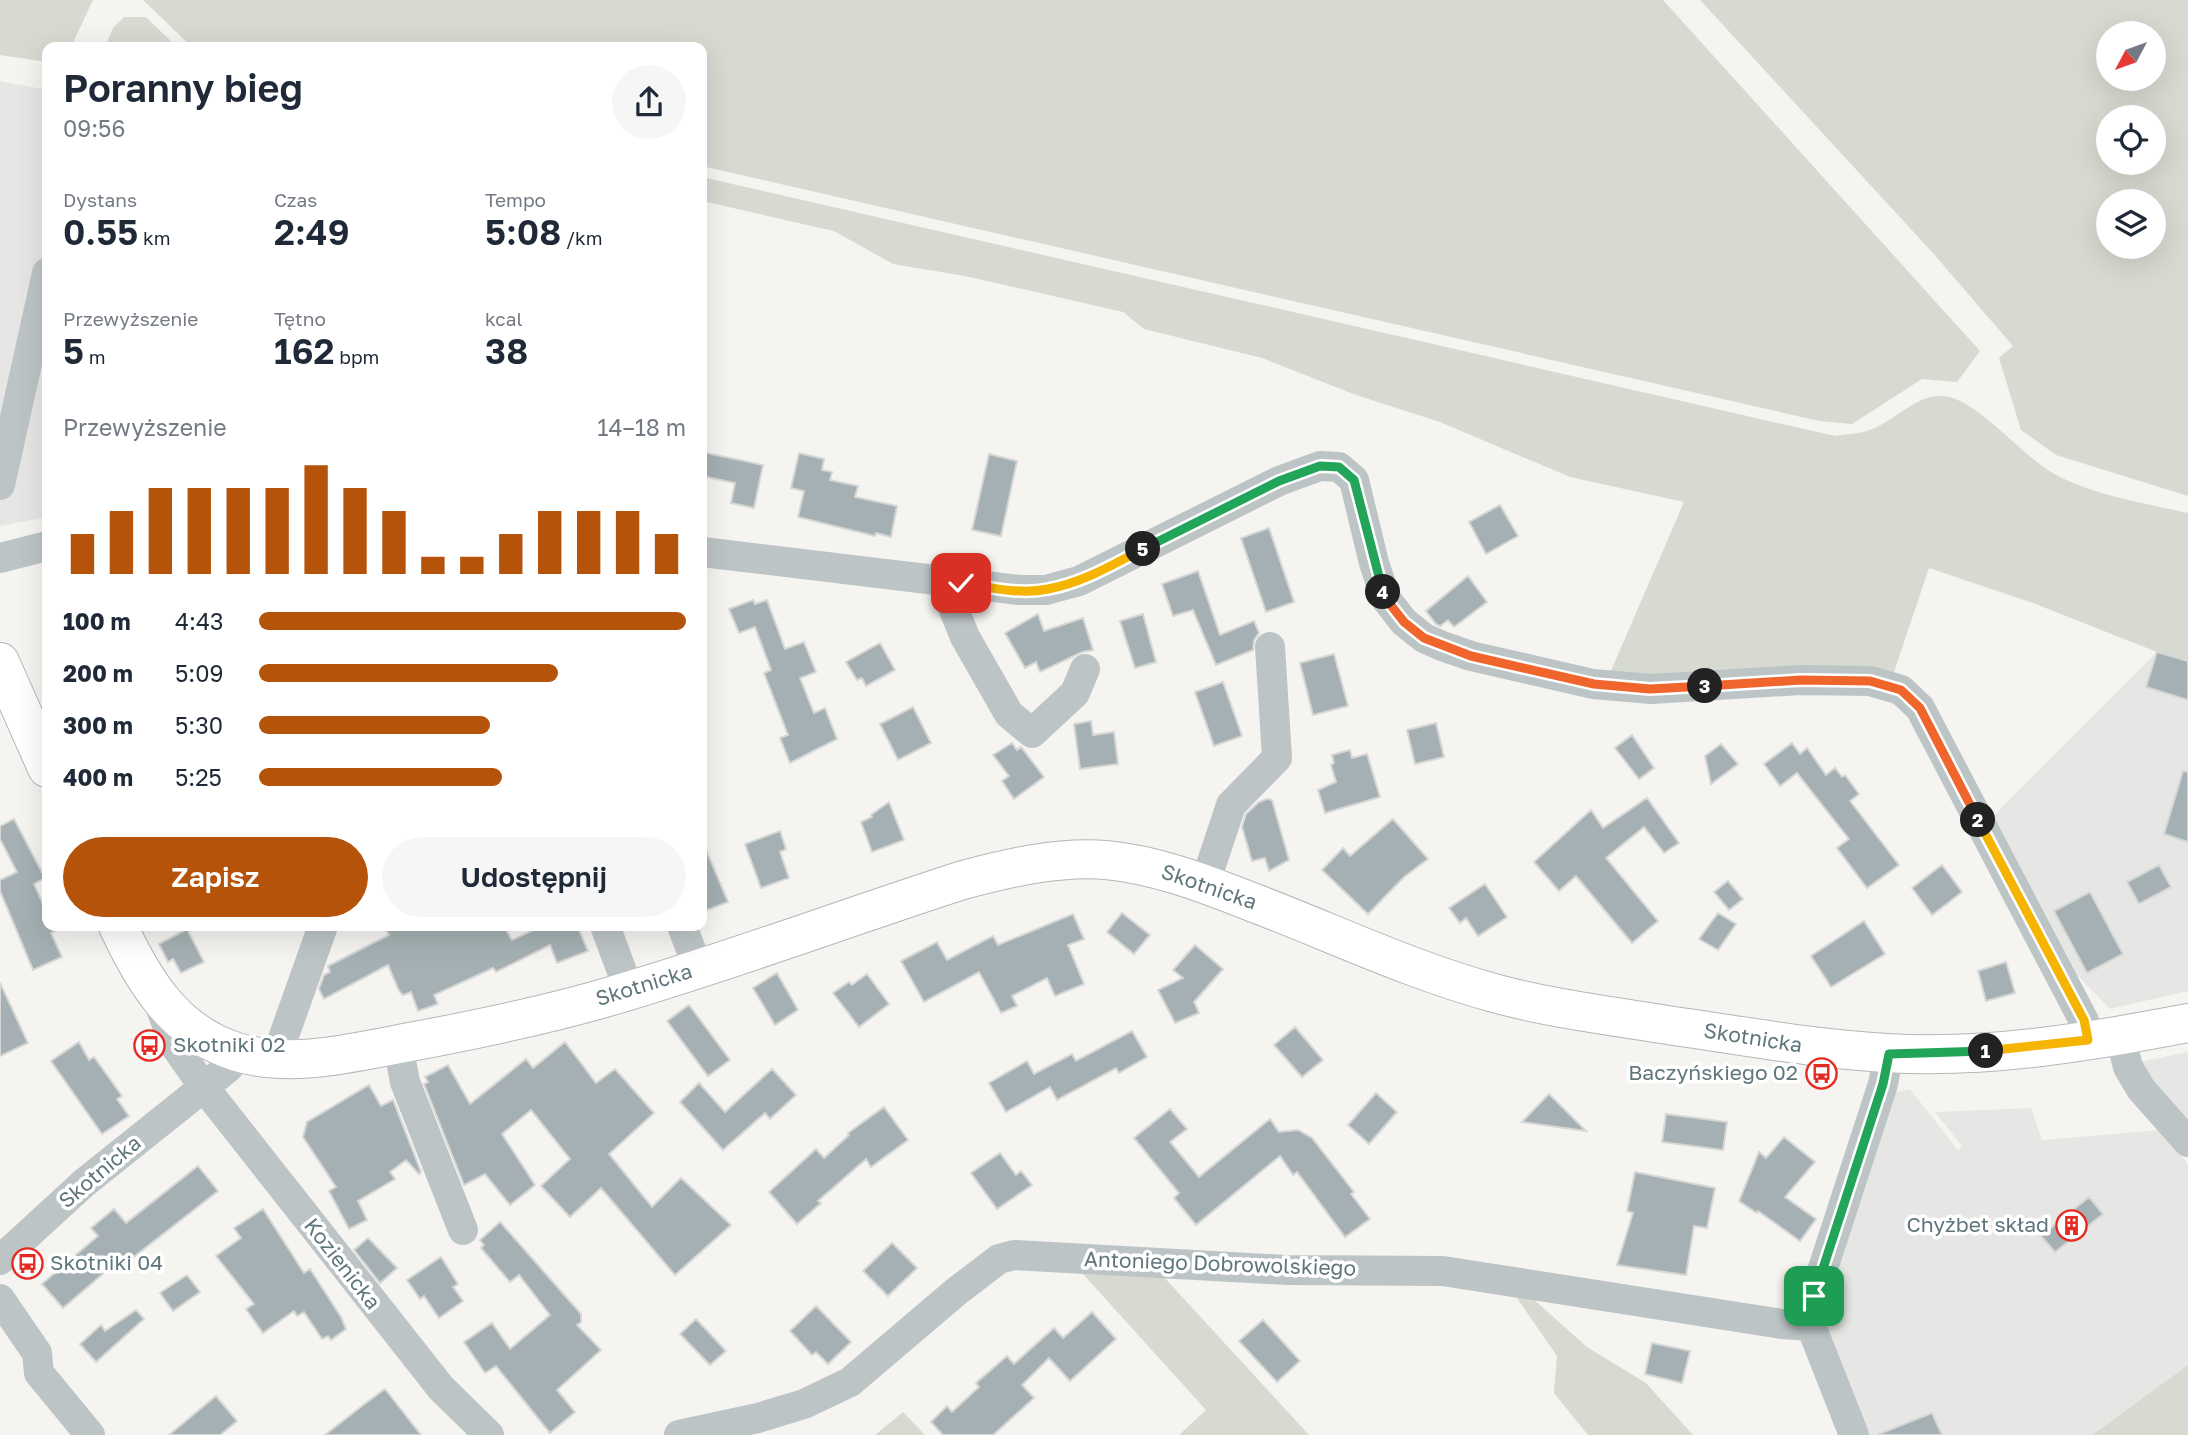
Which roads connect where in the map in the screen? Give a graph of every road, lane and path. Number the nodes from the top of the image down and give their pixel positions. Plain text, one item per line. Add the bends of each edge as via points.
1 (42, 296) edge
2 (0, 485) edge
3 (42, 547) edge
4 (707, 553) edge
5 (0, 558) edge
6 (948, 581) junction
7 (1269, 646) dead end
8 (0, 662) edge
9 (1085, 668) dead end
10 (42, 757) edge
11 (1205, 883) junction
12 (120, 931) edge
13 (321, 931) edge
14 (607, 931) edge
15 (684, 931) edge
16 (698, 968) junction
17 (629, 990) junction
18 (2188, 1023) edge
19 (2104, 1038) junction
20 (398, 1044) junction
21 (1889, 1054) junction
22 (275, 1058) junction
23 (213, 1064) junction
24 (2188, 1142) edge
25 (463, 1230) dead end
26 (0, 1261) edge
27 (0, 1299) edge
28 (1811, 1326) junction
29 (90, 1435) edge
30 (489, 1435) edge
31 (679, 1435) edge
32 (1854, 1435) edge

1 - 2 street
3 - 5 street
4 - 6 street
6 - 9 street via 948,595 965,637 1009,714 1032,733 1075,694
6 - 19 street via 1019,590 1046,590 1079,581 1279,481 1320,466 1339,467 1354,480 1386,599 1404,622 1442,646 1594,684 1650,689 1801,680 1870,681 1901,690 1920,708 2084,1020
7 - 11 street via 1277,758 1231,804
8 - 10 main road
11 - 16 main road, Skotnicka via 1148,866 1103,860 1011,867
11 - 21 main road, Skotnicka via 1420,969 1494,993 1571,1010 1818,1048
12 - 23 main road, Skotnicka via 155,994 198,1035
13 - 22 street
14 - 17 street
15 - 16 street
16 - 17 main road, Skotnicka
17 - 20 main road, Skotnicka
18 - 19 main road, Skotnicka
19 - 21 main road, Skotnicka via 2008,1049
19 - 24 street
20 - 22 main road, Skotnicka via 319,1057
20 - 25 street via 405,1082
21 - 28 street via 1814,1296
22 - 23 main road, Skotnicka
23 - 26 street, Skotnicka
23 - 30 street, Kozienicka via 441,1388
27 - 29 street via 37,1353 39,1373
28 - 31 street, Antoniego Dobrowolskiego via 1443,1271 1287,1269 1014,1255 999,1259 850,1382 804,1404
28 - 32 street

